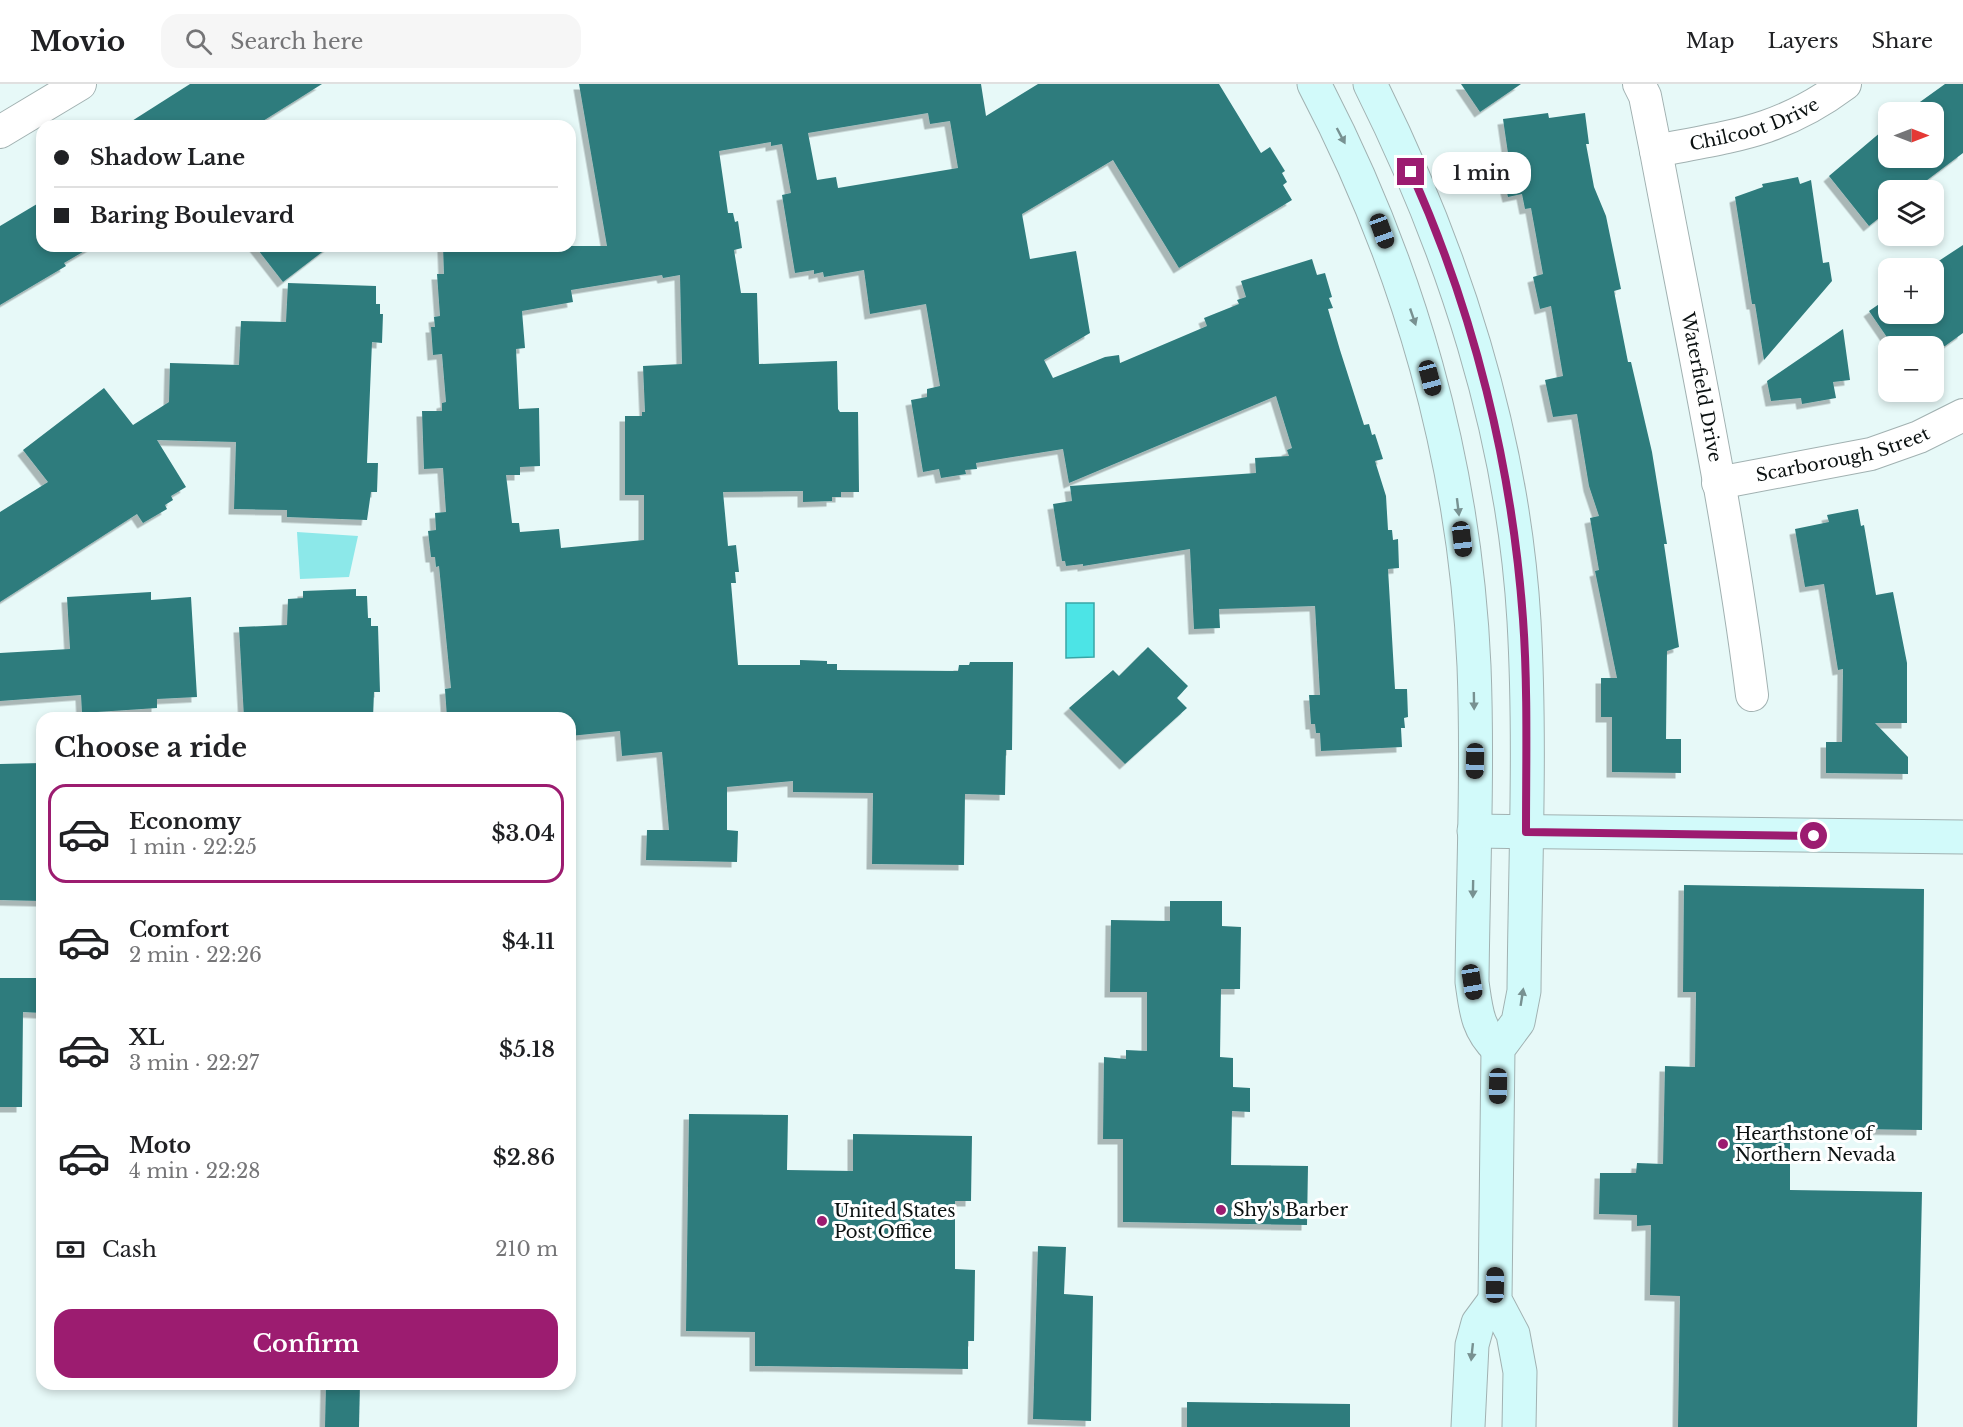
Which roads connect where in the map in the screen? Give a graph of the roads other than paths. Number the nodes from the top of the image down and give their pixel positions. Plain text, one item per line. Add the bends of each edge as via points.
1 (80, 84) edge
2 (1314, 84) edge
3 (1370, 84) edge
4 (1639, 84) edge
5 (1845, 84) edge
6 (0, 132) edge
7 (1656, 151) junction
8 (1963, 415) edge
9 (1718, 483) junction
10 (1752, 695) dead end
11 (1474, 831) junction
12 (1526, 832) junction
13 (1963, 837) edge
14 (1498, 1049) junction
15 (1495, 1300) junction
16 (1468, 1427) edge
17 (1519, 1427) edge

1 - 6 street
2 -> 11 main road via 1347,146 1382,231 1416,324 1438,407 1456,495 1468,593 1474,666
3 - 12 main road via 1439,238 1470,333 1500,455 1524,620
4 - 7 street, Waterfield Drive
5 - 7 street, Chilcoot Drive via 1797,116 1762,130
7 - 9 street, Waterfield Drive
8 - 9 street, Scarborough Street via 1919,437 1870,453
9 - 10 street, Waterfield Drive
11 - 12 main road
11 -> 14 main road via 1472,982 1477,1017 1485,1037
12 - 13 main road
14 -> 12 main road via 1518,1022 1524,991
14 - 15 main road
15 -> 16 main road via 1478,1323 1472,1345
15 - 17 main road via 1513,1334 1520,1372

